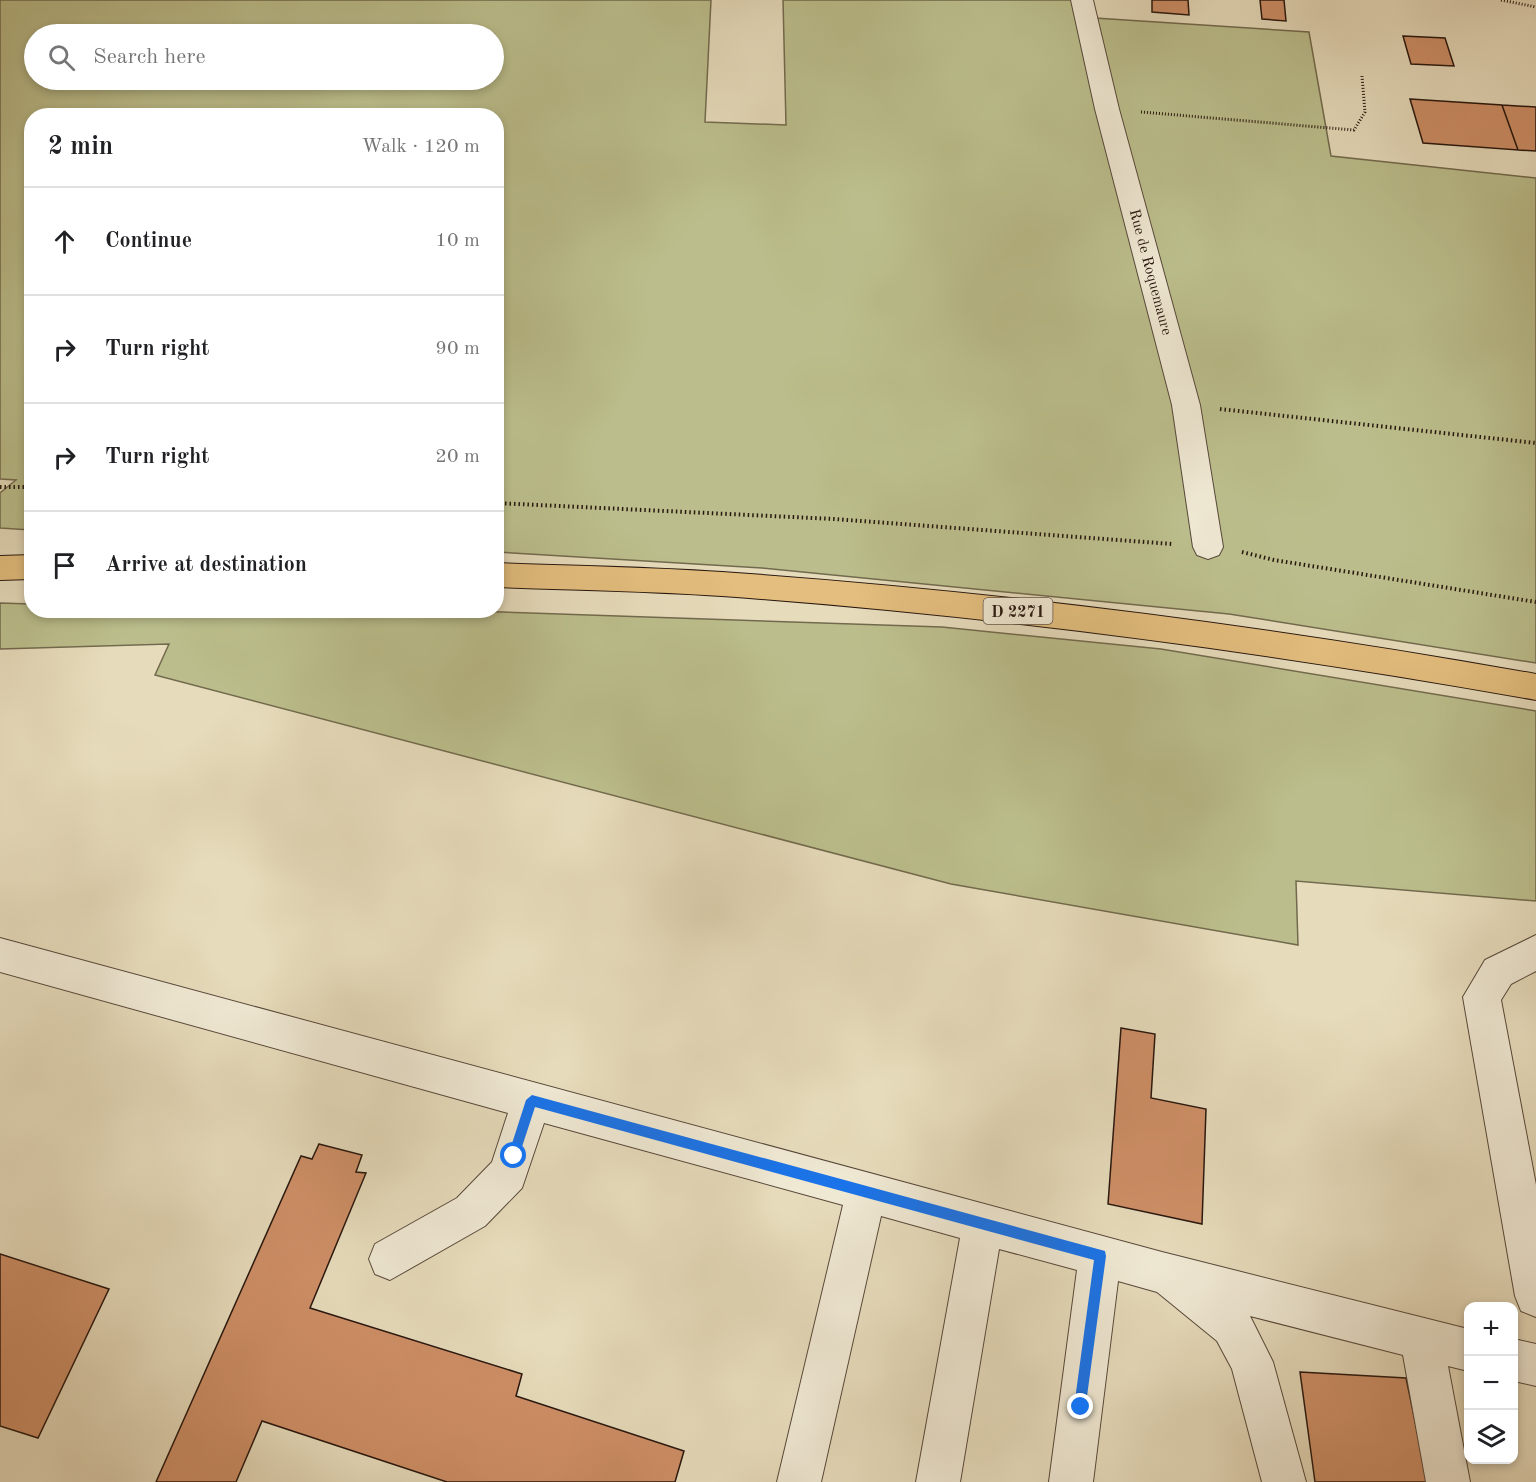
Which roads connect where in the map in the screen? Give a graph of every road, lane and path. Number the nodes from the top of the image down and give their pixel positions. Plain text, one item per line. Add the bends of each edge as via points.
1 (1082, 0) edge
2 (1501, 0) edge
3 (1536, 7) edge
4 (1362, 76) dead end
5 (1107, 110) junction
6 (1186, 405) junction
7 (1536, 443) edge
8 (0, 487) edge
9 (24, 487) edge
10 (504, 503) edge
11 (1208, 547) junction
12 (0, 561) edge
13 (24, 561) edge
14 (24, 567) edge
15 (0, 568) edge
16 (504, 575) edge
17 (1536, 602) edge
18 (1536, 687) edge
19 (1536, 952) edge
20 (0, 955) edge
21 (532, 1100) junction
22 (866, 1191) junction
23 (983, 1223) junction
24 (1100, 1256) junction
25 (390, 1259) dead end
26 (1162, 1273) junction
27 (1536, 1296) edge
28 (1421, 1339) junction
29 (1464, 1349) edge
30 (1518, 1361) edge
31 (1536, 1365) edge
32 (799, 1482) edge
33 (938, 1482) edge
34 (1071, 1482) edge
35 (1284, 1482) edge
36 (1448, 1482) edge

1 - 5 street, Rue de Roquemaure
2 - 3 path
4 - 5 path via 1367,113 1354,130
5 - 6 street, Rue de Roquemaure
6 - 7 path
6 - 11 street, Rue de Roquemaure
8 - 9 path
10 - 11 path via 954,525
11 - 17 path via 1227,546 1275,560
12 - 13 highway
14 - 15 highway
16 - 18 highway, D 2271 via 720,584 983,606 1372,657
19 - 27 street via 1498,972 1482,997
20 - 21 street
21 - 22 street
21 - 25 street via 508,1174 471,1212
22 - 23 street
22 - 32 street
23 - 24 street
23 - 33 street
24 - 26 street
24 - 34 street
26 - 28 street
26 - 35 street via 1232,1326 1252,1362
28 - 29 street
28 - 36 street
30 - 31 street

